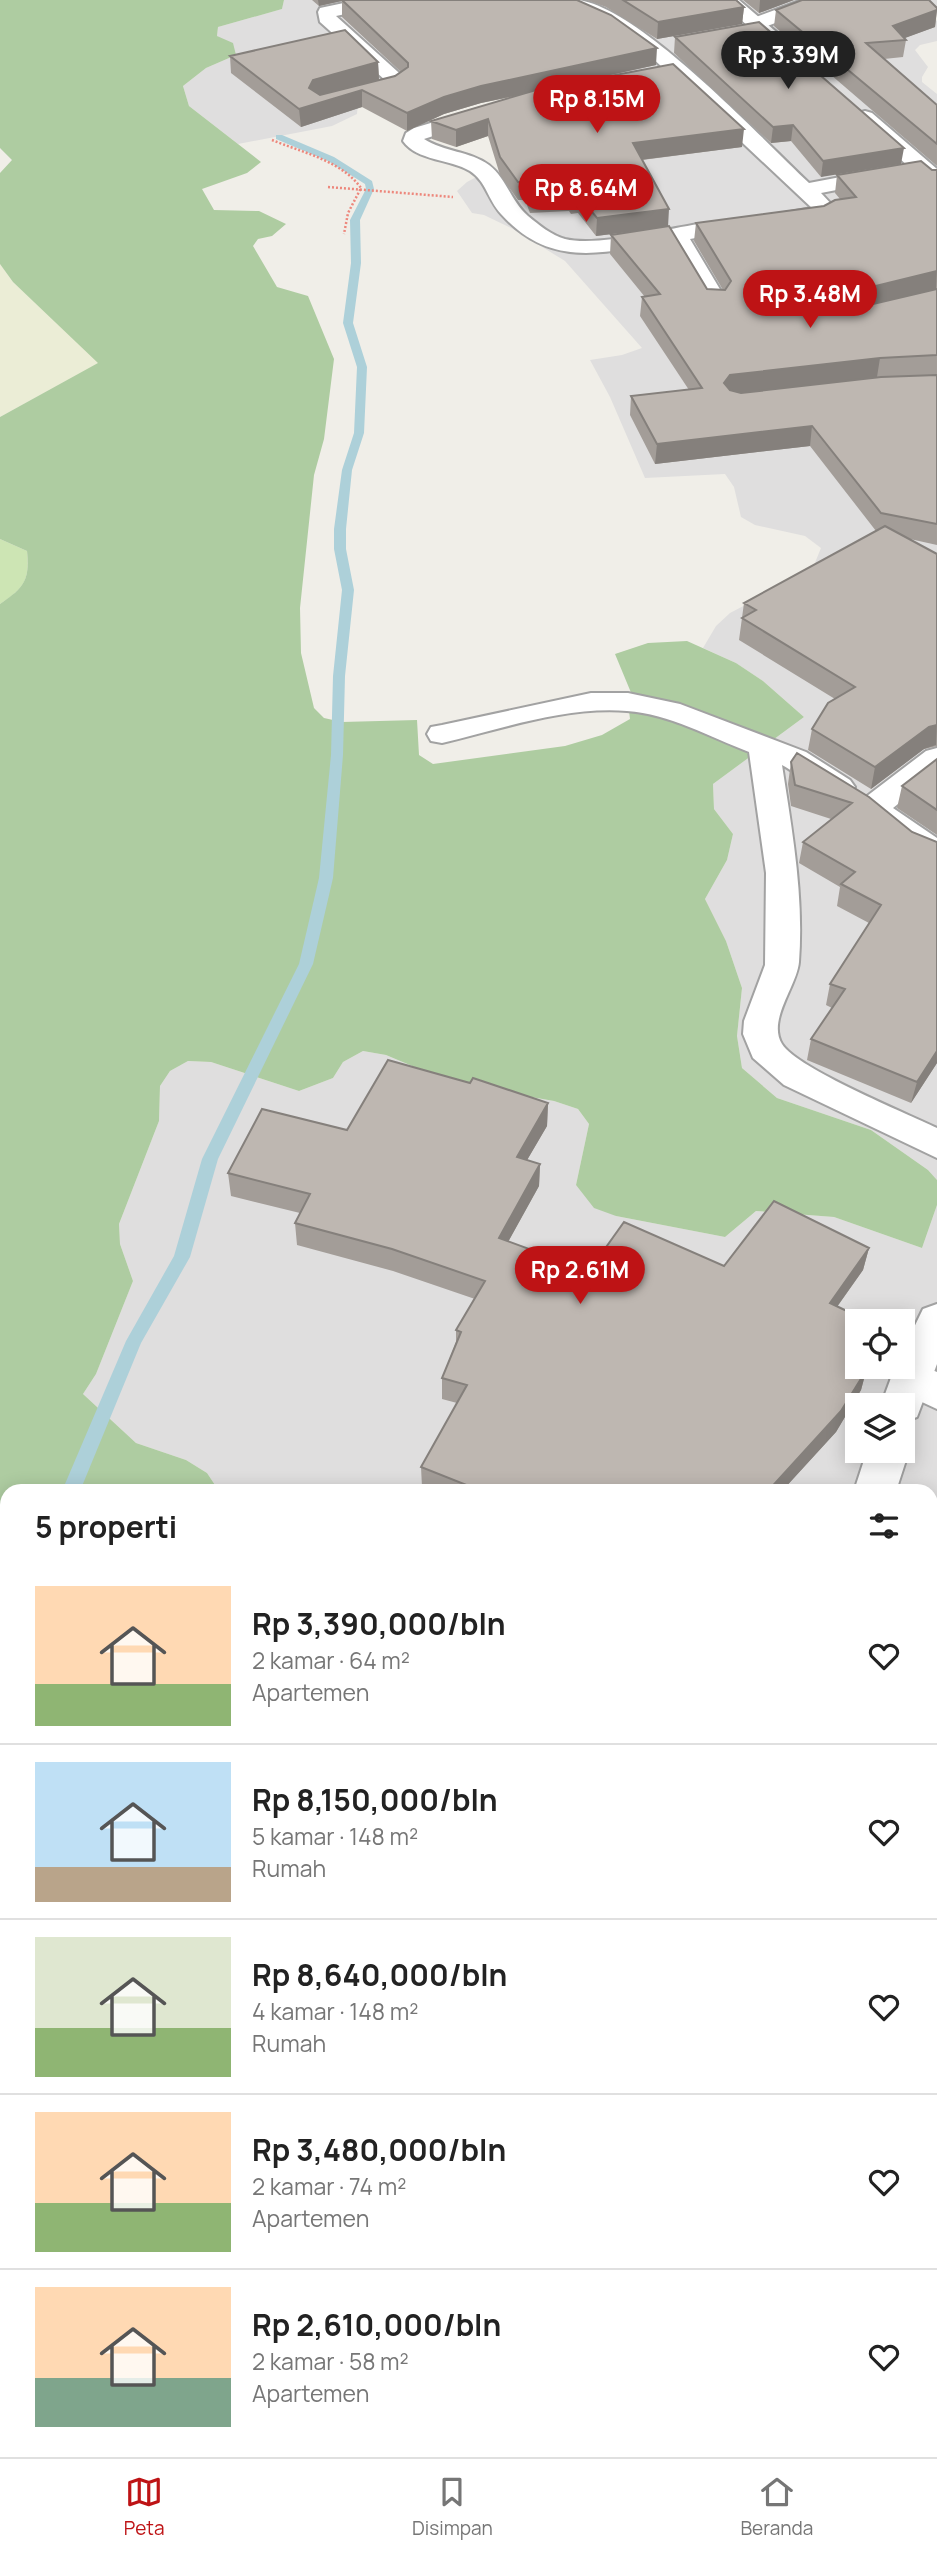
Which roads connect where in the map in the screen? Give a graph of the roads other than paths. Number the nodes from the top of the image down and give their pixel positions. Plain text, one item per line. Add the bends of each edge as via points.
1 (385, 0) edge
2 (561, 0) edge
3 (728, 0) edge
4 (819, 0) edge
5 (758, 26) junction
6 (734, 34) edge
7 (680, 43) edge
8 (653, 48) junction
9 (677, 71) junction
10 (812, 72) edge
11 (653, 74) edge
12 (334, 101) edge
13 (850, 103) edge
14 (495, 110) edge
15 (933, 175) edge
16 (804, 190) junction
17 (758, 224) edge
18 (717, 229) edge
19 (676, 234) junction
20 (715, 300) edge
21 (442, 734) dead end
22 (764, 748) junction
23 (937, 758) edge
24 (877, 810) junction
25 (937, 853) edge
26 (937, 1144) edge
27 (937, 1320) edge
28 (916, 1392) edge
29 (884, 1463) edge
30 (877, 1484) edge

1 - 12 street via 338,8 326,15 397,82
2 - 8 street via 598,13
3 - 5 street
4 - 5 street
5 - 6 street
5 - 10 street
7 - 8 street
8 - 9 street
9 - 11 street
9 - 16 street
13 - 15 street
14 - 19 street via 421,132 413,141 481,169 501,200 534,232 556,244 570,247
15 - 16 street via 848,180
16 - 17 street via 823,206 822,212
18 - 19 street
19 - 20 street
21 - 22 street via 591,702 628,702 669,710
22 - 24 street via 795,759
22 - 26 street via 782,873 782,965 762,1021 766,1049 797,1076
23 - 24 street via 878,803
24 - 25 street
27 - 28 street
29 - 30 street

